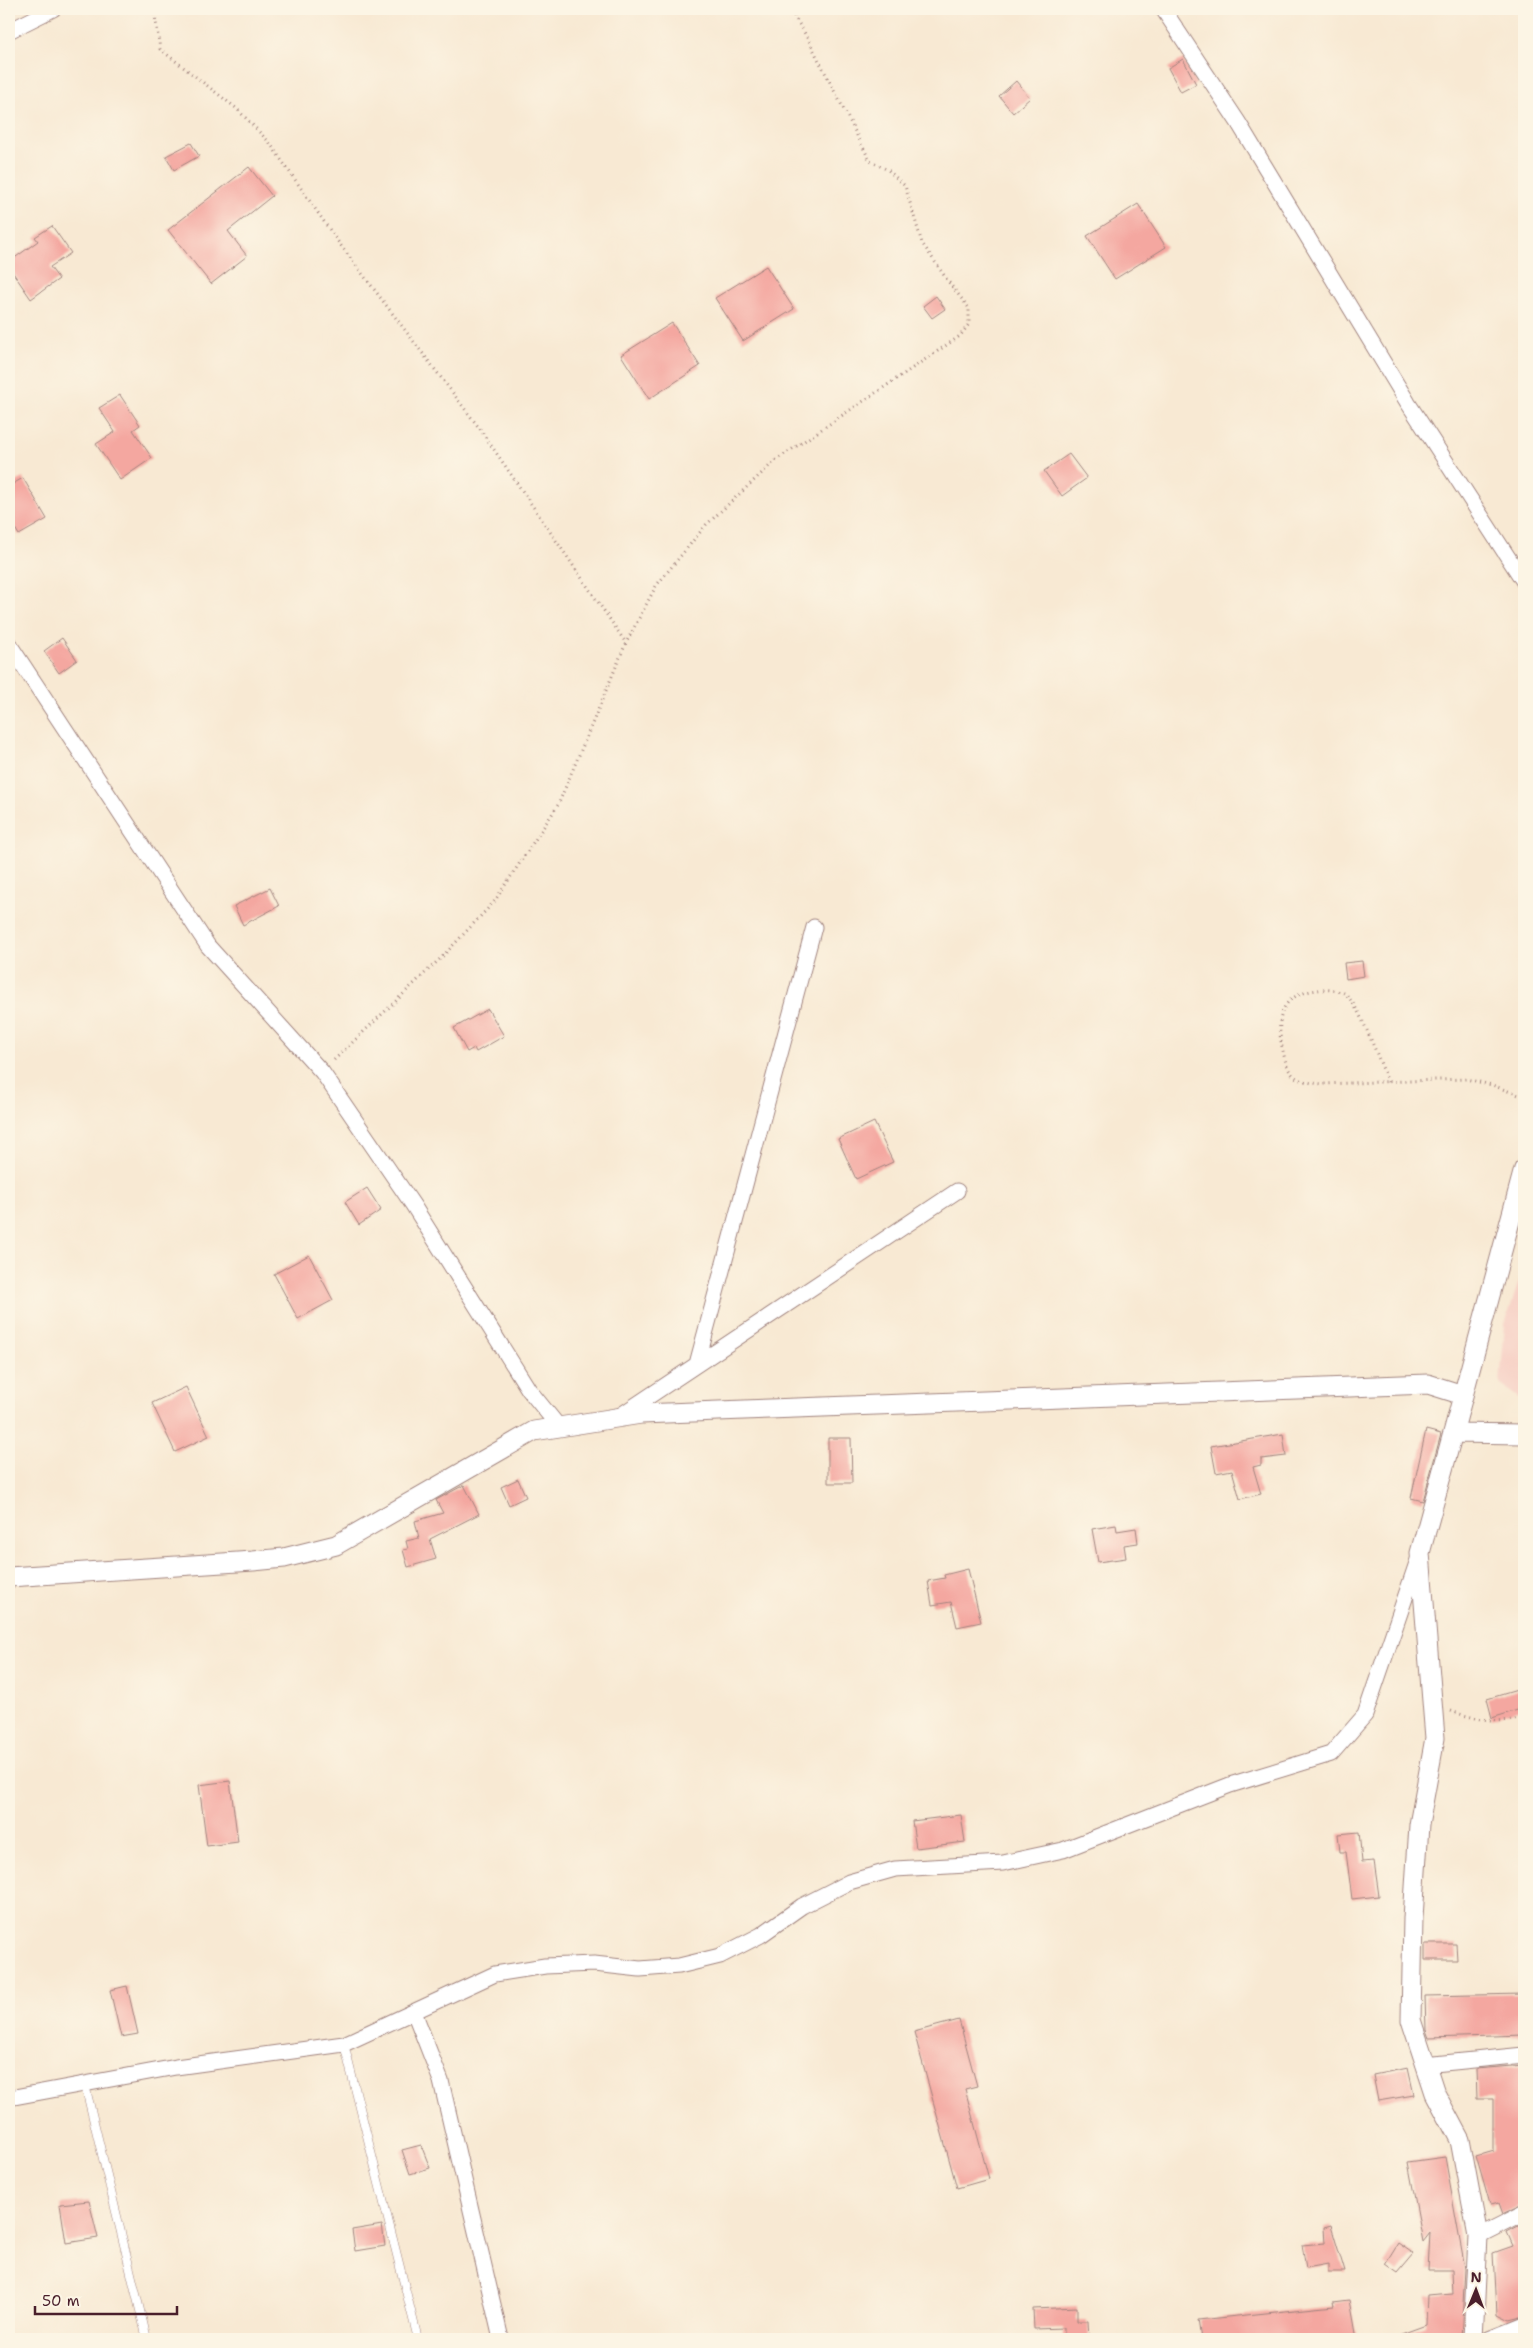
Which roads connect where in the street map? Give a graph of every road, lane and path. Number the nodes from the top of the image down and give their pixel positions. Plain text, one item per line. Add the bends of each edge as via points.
1 (53, 9) edge
2 (154, 9) edge
3 (790, 9) edge
4 (1163, 9) edge
5 (9, 31) edge
6 (1524, 582) edge
7 (626, 643) junction
8 (9, 644) edge
9 (814, 927) dead end
10 (322, 1072) junction
11 (1388, 1082) junction
12 (1524, 1097) edge
13 (1524, 1169) edge
14 (957, 1191) dead end
15 (697, 1364) junction
16 (1464, 1395) junction
17 (617, 1418) junction
18 (560, 1427) junction
19 (1453, 1433) junction
20 (1524, 1434) edge
21 (1420, 1553) junction
22 (9, 1576) edge
23 (1432, 1704) junction
24 (1524, 1718) edge
25 (414, 2012) junction
26 (344, 2044) junction
27 (1524, 2055) edge
28 (1424, 2065) junction
29 (85, 2085) junction
30 (9, 2098) edge
31 (1524, 2213) edge
32 (1478, 2236) junction
33 (1520, 2330) edge
34 (147, 2339) edge
35 (418, 2339) edge
36 (501, 2339) edge
37 (1473, 2339) edge
38 (1489, 2339) edge

1 - 5 street
2 - 7 path via 160,49 236,108 269,142 336,239 480,429
3 - 7 path via 870,161 888,170 905,186 922,243 969,308 969,324 960,336 776,460 706,525 656,586
4 - 6 street via 1238,122 1408,403
7 - 10 path via 558,805 494,902 442,957
8 - 10 street via 208,946
9 - 15 street
10 - 18 street via 413,1205 529,1390
11 - 11 path via 1322,1084 1294,1076 1287,1066 1280,1036 1279,1016 1287,1003 1302,992 1322,989 1344,993 1355,1006
11 - 12 path via 1466,1079
13 - 16 street
14 - 15 street
15 - 17 street
16 - 17 street via 1428,1384 641,1414
16 - 19 street
17 - 18 street
18 - 22 street via 534,1431 336,1545 284,1558 253,1561
19 - 20 street
19 - 21 street
21 - 23 street
21 - 25 street via 1365,1715 1331,1754 1230,1786 1063,1850 1003,1863 895,1869 849,1882 802,1906 761,1935 720,1956 679,1966 640,1969 594,1964 545,1966 495,1974
23 - 24 path via 1468,1717 1514,1721
23 - 28 street via 1435,1738 1419,1825 1413,1918 1411,2020
25 - 26 street
25 - 36 street via 440,2081
26 - 29 street via 176,2067
26 - 35 lane
27 - 28 street
28 - 32 street via 1460,2140
29 - 30 street
29 - 34 lane
31 - 32 street
32 - 37 street
33 - 38 street

